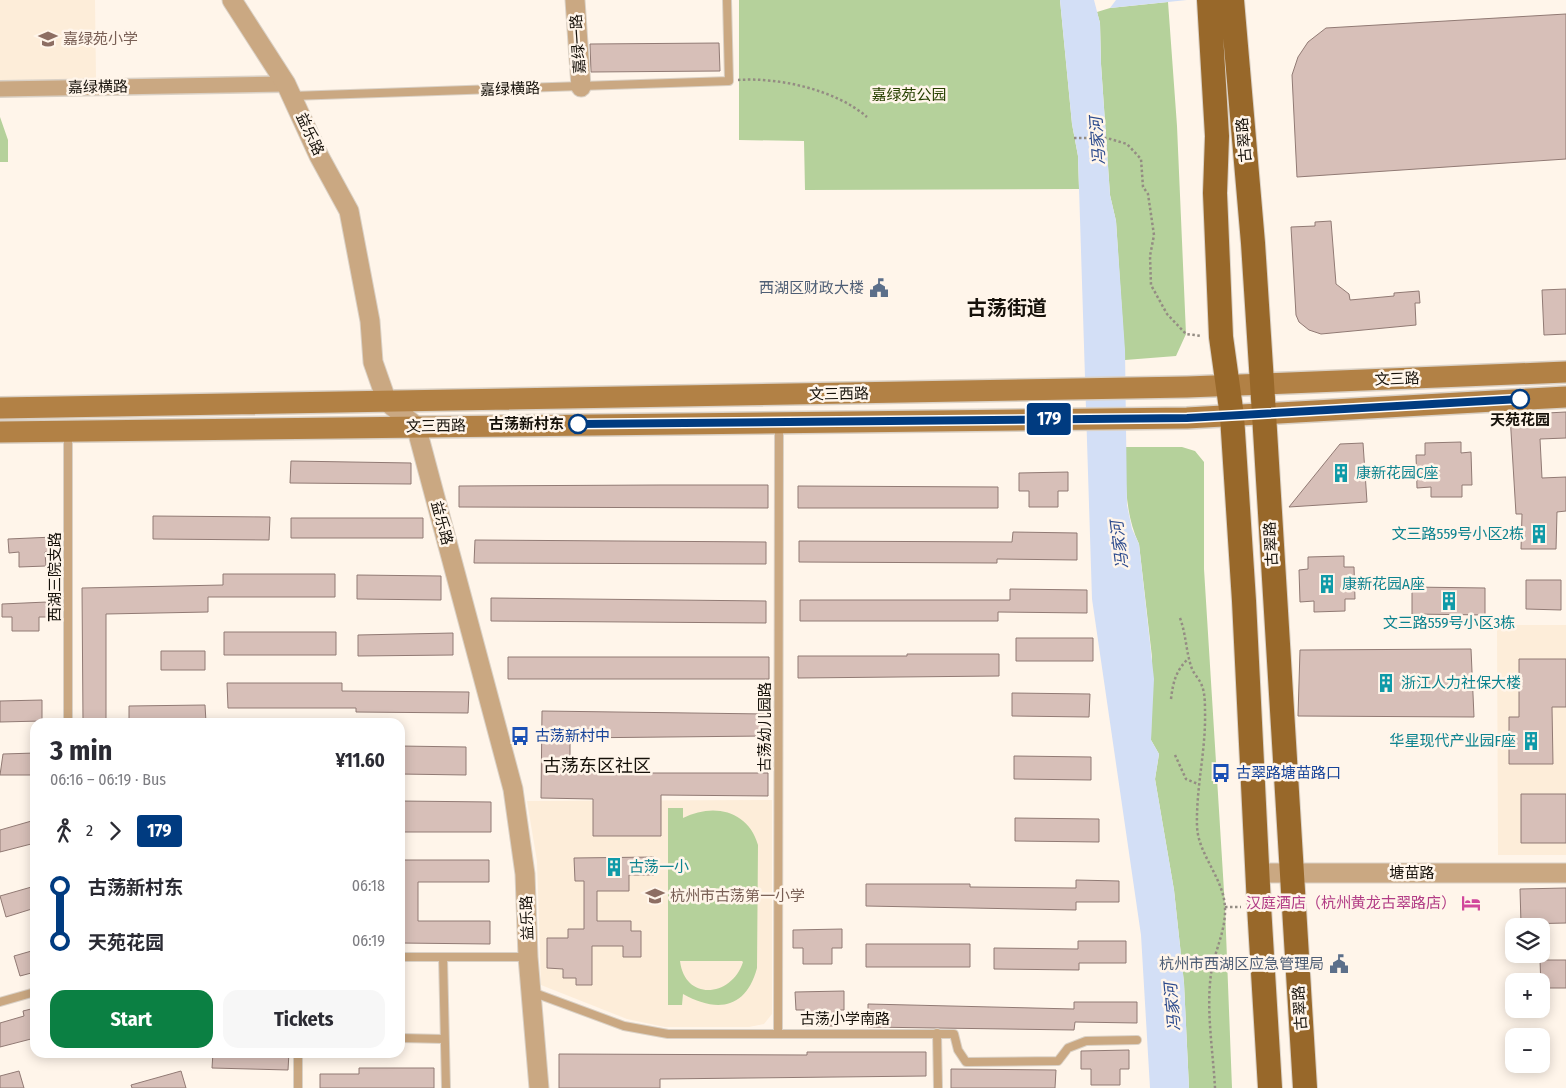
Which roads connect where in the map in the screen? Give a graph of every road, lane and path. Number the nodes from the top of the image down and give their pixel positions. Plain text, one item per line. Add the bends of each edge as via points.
1 (232, 0) edge
2 (575, 0) edge
3 (727, 0) edge
4 (1220, 4) edge
5 (729, 81) junction
6 (581, 87) junction
7 (0, 89) edge
8 (289, 90) junction
9 (867, 117) dead end
10 (1074, 138) dead end
11 (1221, 337) junction
12 (1566, 372) edge
13 (1228, 384) junction
14 (1262, 385) junction
15 (1566, 397) edge
16 (387, 402) junction
17 (0, 408) edge
18 (1264, 414) junction
19 (1232, 416) junction
20 (779, 422) junction
21 (416, 426) junction
22 (68, 431) junction
23 (0, 432) edge
24 (1180, 618) dead end
25 (1189, 658) junction
26 (1171, 699) dead end
27 (68, 718) edge
28 (1176, 755) dead end
29 (1198, 784) junction
30 (1259, 873) junction
31 (1292, 873) junction
32 (1566, 873) edge
33 (405, 957) edge
34 (442, 957) junction
35 (528, 957) junction
36 (532, 992) junction
37 (30, 993) edge
38 (0, 1002) edge
39 (778, 1032) junction
40 (937, 1033) junction
41 (405, 1038) edge
42 (444, 1038) junction
43 (1137, 1040) dead end
44 (298, 1058) edge
45 (298, 1088) edge
46 (446, 1088) edge
47 (539, 1088) edge
48 (938, 1088) edge
49 (1215, 1088) edge
50 (1270, 1088) edge
51 (1305, 1088) edge

1 - 8 street, 益乐路
2 - 6 street, 嘉绿一路
3 - 5 lane
4 - 11 main road, 古翠路 via 1215,193
4 - 14 main road, 古翠路 via 1253,243
5 - 6 lane, 嘉绿横路
5 - 9 path via 780,80 842,100
6 - 8 lane, 嘉绿横路
7 - 8 street, 嘉绿横路
8 - 16 street, 益乐路 via 349,211 370,321 373,362
10 - 11 path via 1107,138 1127,144 1141,159 1142,187 1148,194 1154,235 1150,256 1151,285 1168,314 1186,334
11 - 13 main road, 古翠路
12 - 14 main road, 文三路
13 - 14 main road, 文三路
13 - 16 main road, 文三西路
13 - 19 main road, 古翠路
14 - 18 main road, 古翠路
15 - 18 main road, 文三路
16 - 17 main road, 文三西路
16 - 21 street
18 - 19 main road, 文三路
18 - 31 main road, 古翠路
19 - 20 main road, 文三西路
19 - 30 main road, 古翠路
20 - 21 main road, 文三西路
20 - 39 lane, 古荡幼儿园路
21 - 22 main road, 文三西路
21 - 35 street, 益乐路 via 513,789 525,874
22 - 23 main road, 文三西路
22 - 27 lane, 西湖三院支路
24 - 25 path
25 - 26 path via 1174,679
25 - 29 path via 1202,686 1205,711
28 - 29 path via 1186,779
29 - 49 path via 1197,829 1225,907 1211,974
30 - 31 street, 塘苗路
30 - 50 main road, 古翠路 via 1258,906
31 - 32 street, 塘苗路
31 - 51 main road, 古翠路
33 - 34 lane
34 - 35 lane
34 - 42 lane
35 - 36 street, 益乐路
36 - 39 lane, 古荡小学南路 via 624,1026 668,1034
36 - 47 street, 益乐路
37 - 38 lane
39 - 40 lane, 古荡小学南路
40 - 43 lane, 古荡小学南路 via 954,1034 958,1050 966,1062 1058,1061 1068,1048 1086,1041
40 - 48 lane
41 - 42 lane
42 - 46 lane
44 - 45 lane

